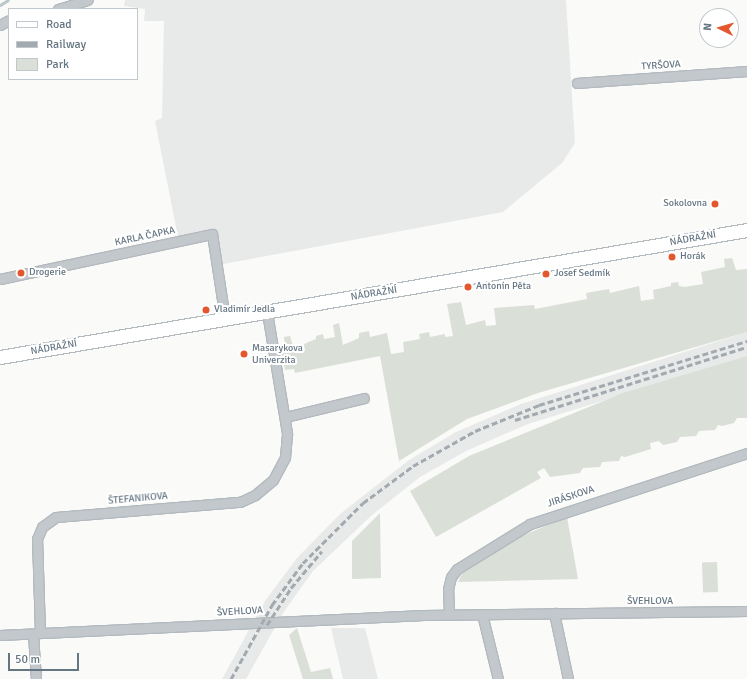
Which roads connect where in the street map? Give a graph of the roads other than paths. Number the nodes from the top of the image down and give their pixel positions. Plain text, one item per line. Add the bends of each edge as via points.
1 (88, 0) edge
2 (61, 8) edge
3 (747, 71) edge
4 (577, 83) dead end
5 (747, 230) edge
6 (0, 279) edge
7 (267, 312) junction
8 (225, 319) junction
9 (0, 358) edge
10 (364, 398) dead end
11 (285, 417) junction
12 (747, 453) edge
13 (747, 611) edge
14 (554, 613) junction
15 (449, 614) junction
16 (482, 614) junction
17 (36, 634) junction
18 (0, 635) edge
19 (36, 679) edge
20 (498, 679) edge
21 (568, 679) edge

1 - 2 street
3 - 4 street, TYRŠOVA
5 - 7 street, NÁDRAŽNÍ
6 - 8 street, KARLA ČAPKA via 212,234
7 - 8 street, NÁDRAŽNÍ
7 - 11 street, ŠTEFANIKOVA
8 - 9 street, NÁDRAŽNÍ
10 - 11 street
11 - 17 street, ŠTEFANIKOVA via 285,457 273,480 255,495 240,502 56,517 42,527 37,539
12 - 15 street, JIRÁSKOVA via 530,524 457,569 451,577 448,589
13 - 14 street, ŠVEHLOVA
14 - 16 street, ŠVEHLOVA
14 - 21 street
15 - 16 street, ŠVEHLOVA
15 - 17 street, ŠVEHLOVA
16 - 20 street
17 - 18 street, ŠVEHLOVA
17 - 19 street, ŠTEFANIKOVA

